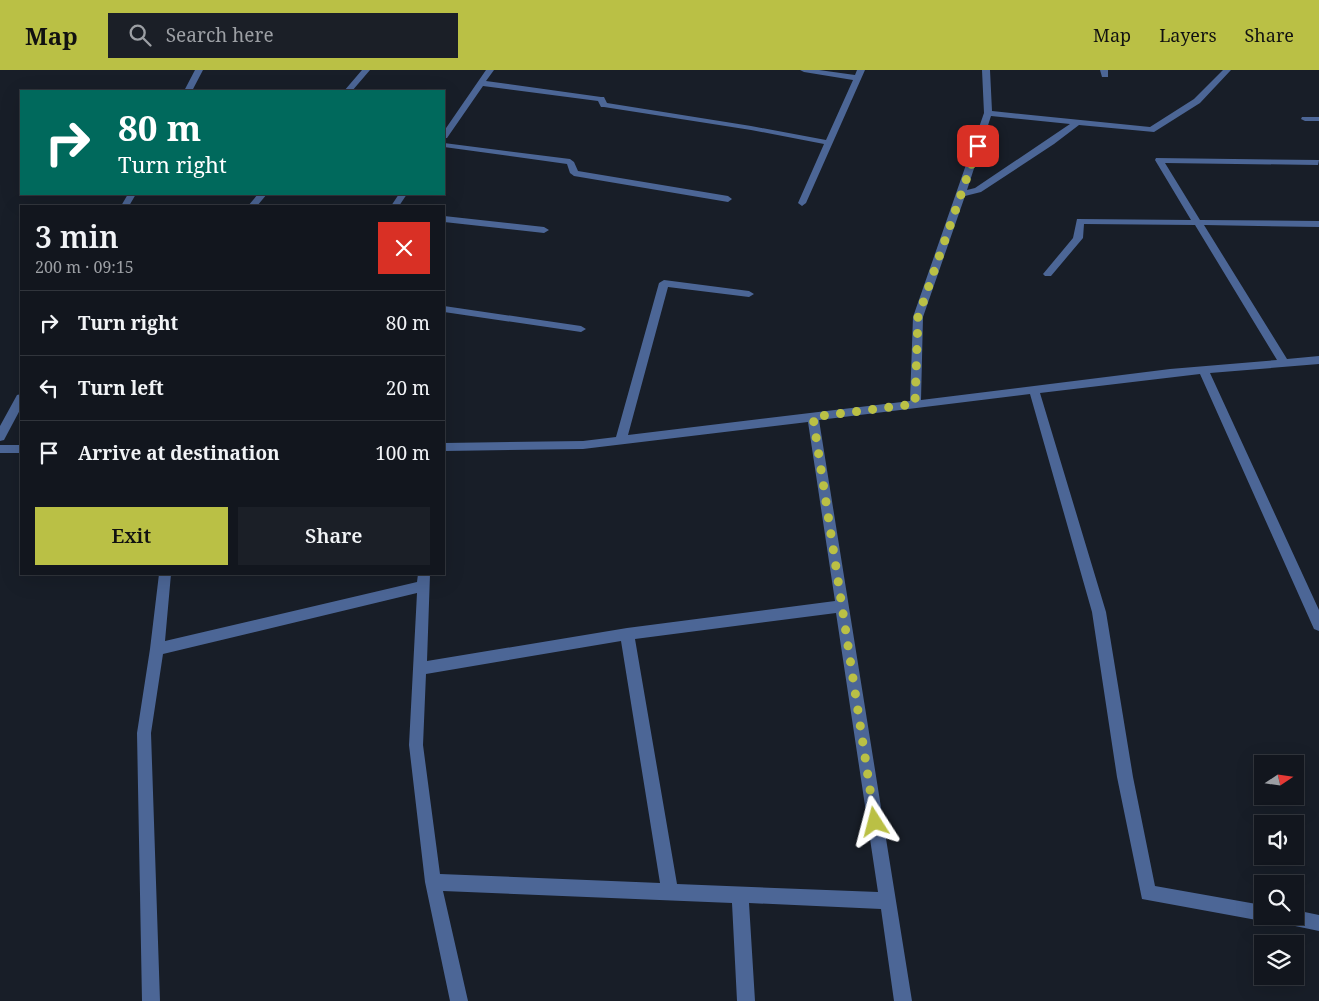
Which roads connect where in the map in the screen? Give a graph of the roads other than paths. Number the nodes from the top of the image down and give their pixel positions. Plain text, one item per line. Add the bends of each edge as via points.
1 (200, 70) edge
2 (366, 70) edge
3 (490, 70) edge
4 (804, 70) edge
5 (986, 70) edge
6 (1227, 70) edge
7 (860, 74) edge
8 (481, 83) junction
9 (189, 90) edge
10 (349, 90) edge
11 (988, 114) junction
12 (1305, 119) dead end
13 (1319, 119) edge
14 (1076, 123) junction
15 (445, 135) edge
16 (829, 143) junction
17 (445, 145) edge
18 (1318, 162) edge
19 (962, 194) junction
20 (261, 195) edge
21 (728, 199) dead end
22 (802, 203) dead end
23 (253, 205) edge
24 (445, 219) edge
25 (1198, 222) junction
26 (1319, 224) edge
27 (544, 230) dead end
28 (1048, 274) dead end
29 (749, 294) dead end
30 (445, 309) edge
31 (581, 329) dead end
32 (1319, 360) edge
33 (1284, 363) junction
34 (1203, 370) junction
35 (1034, 390) junction
36 (20, 400) edge
37 (915, 404) junction
38 (813, 417) junction
39 (0, 437) edge
40 (621, 440) junction
41 (445, 447) edge
42 (0, 449) edge
43 (20, 449) edge
44 (164, 575) edge
45 (423, 580) edge
46 (842, 606) junction
47 (1319, 624) edge
48 (627, 634) junction
49 (157, 649) junction
50 (420, 669) junction
51 (433, 882) junction
52 (670, 892) junction
53 (740, 895) junction
54 (888, 901) junction
55 (1254, 912) edge
56 (1304, 920) edge
57 (1319, 923) edge
58 (151, 1001) edge
59 (459, 1001) edge
60 (746, 1001) edge
61 (903, 1001) edge

1 - 9 street
2 - 10 street
3 - 8 street
4 - 7 street
5 - 11 street
6 - 14 street via 1197,101 1151,130
7 - 16 street
8 - 15 street
8 - 16 street via 601,99 604,105
11 - 14 street
11 - 19 street
12 - 13 street
14 - 19 street via 978,190
16 - 22 street
17 - 21 street via 570,162 574,174
18 - 25 street via 1159,160
19 - 37 street via 918,317
20 - 23 street
24 - 27 street
25 - 26 street
25 - 28 street via 1080,221 1078,238
25 - 33 street
29 - 40 street via 664,283
30 - 31 street
32 - 33 street
33 - 34 street
34 - 35 street
34 - 47 street
35 - 37 street
35 - 55 street via 1099,612 1125,776 1148,893
36 - 39 street
37 - 38 street
38 - 40 street
38 - 46 street
40 - 41 street via 583,445
42 - 43 street
44 - 49 street
45 - 49 street
45 - 50 street
46 - 48 street
46 - 54 street
48 - 50 street
48 - 52 street
49 - 58 street via 144,733
50 - 51 street via 416,745
51 - 52 street
51 - 59 street
52 - 53 street
53 - 54 street
53 - 60 street
54 - 61 street
56 - 57 street

